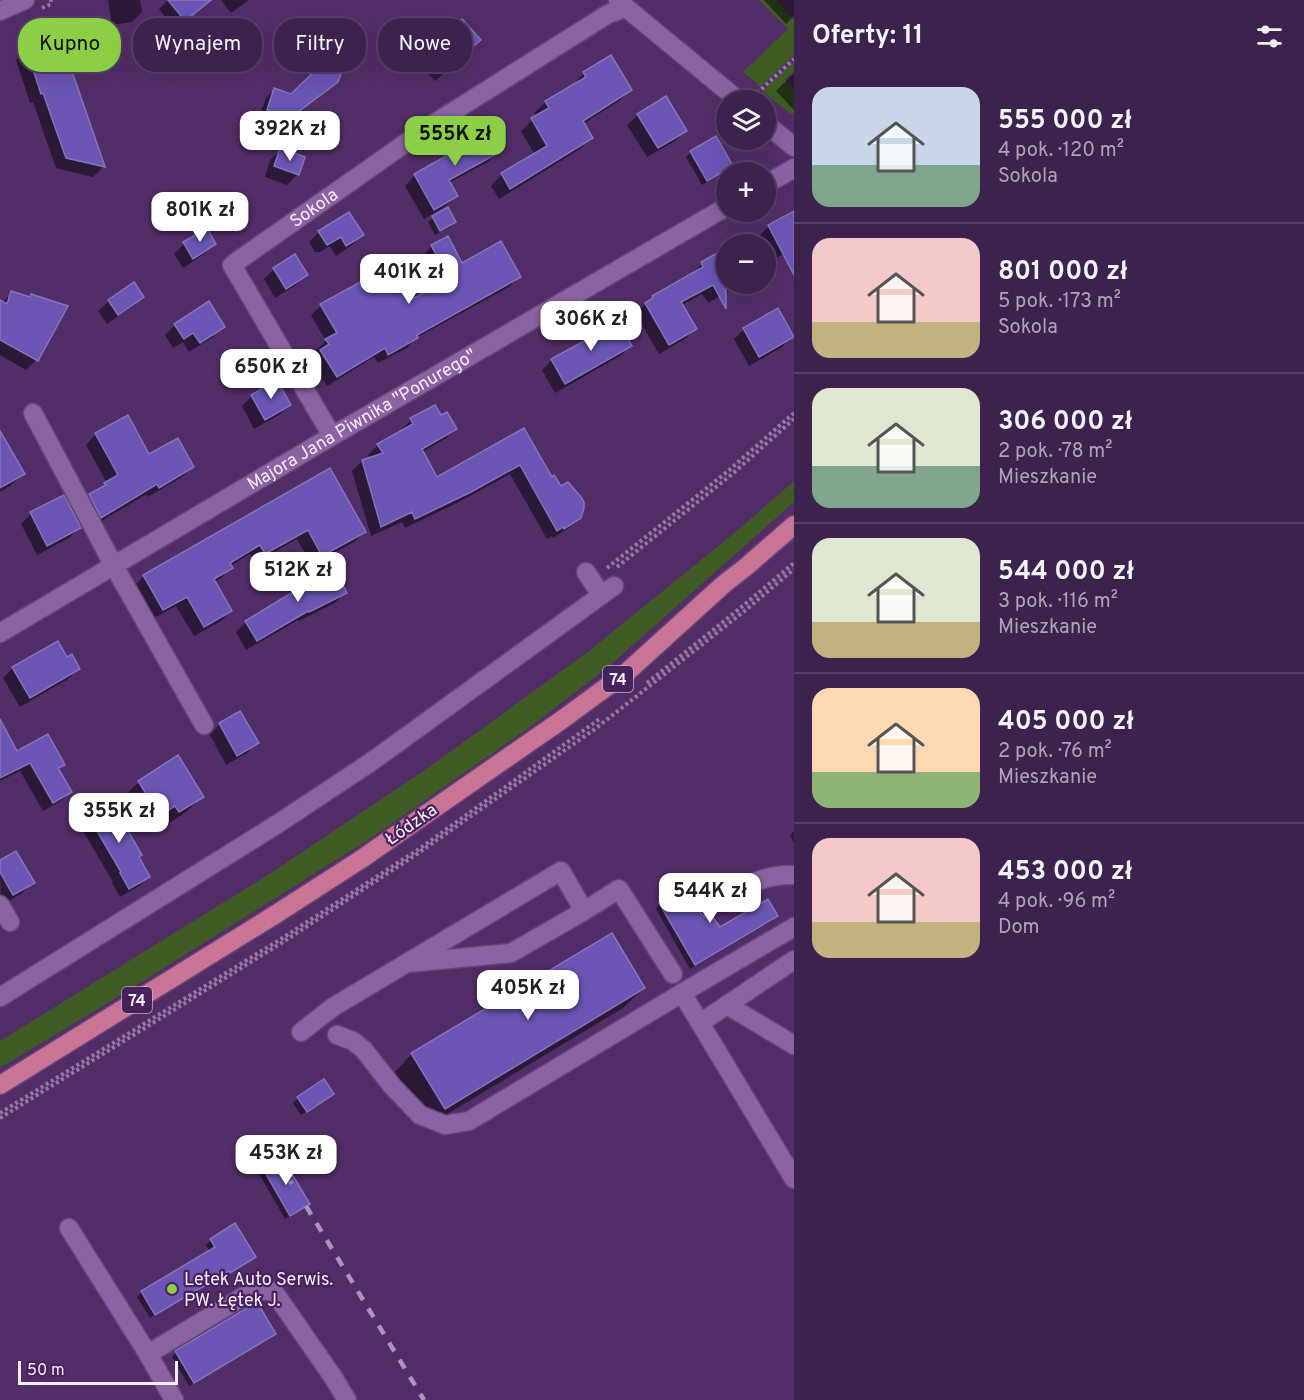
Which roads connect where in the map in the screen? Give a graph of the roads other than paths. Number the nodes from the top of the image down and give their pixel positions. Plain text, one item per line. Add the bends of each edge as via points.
1 (25, 0) edge
2 (621, 4) edge
3 (0, 11) edge
4 (726, 90) edge
5 (776, 132) edge
6 (794, 147) edge
7 (794, 168) edge
8 (776, 179) edge
9 (716, 213) edge
10 (33, 413) dead end
11 (332, 436) junction
12 (794, 525) edge
13 (114, 566) junction
14 (597, 583) road end
15 (0, 633) edge
16 (204, 725) dead end
17 (794, 874) edge
18 (0, 905) edge
19 (709, 906) dead end
20 (584, 911) junction
21 (10, 922) dead end
22 (794, 927) edge
23 (794, 960) edge
24 (408, 963) junction
25 (673, 975) dead end
26 (682, 993) junction
27 (0, 997) edge
28 (727, 1005) junction
29 (700, 1023) junction
30 (301, 1032) dead end
31 (337, 1035) dead end
32 (794, 1045) edge
33 (0, 1085) edge
34 (794, 1179) edge
35 (69, 1228) dead end
36 (148, 1354) junction
37 (174, 1400) edge
38 (347, 1400) edge

1 - 3 street
2 - 4 street
2 - 11 street, Sokola via 426,128 232,265
5 - 6 street
7 - 8 street
9 - 11 street, Majora Jana Piwnika "Ponurego"
10 - 13 street
11 - 13 street, Majora Jana Piwnika "Ponurego"
12 - 33 main road, Łódzka / 74 via 627,672 563,719 333,878
13 - 15 street, Majora Jana Piwnika "Ponurego"
13 - 16 street
14 - 27 street via 380,755 259,836
17 - 19 street via 746,885
18 - 21 street
20 - 24 street via 511,953
20 - 24 street via 561,871
20 - 25 street via 619,889
22 - 26 street
23 - 28 street
24 - 30 street via 333,1007
26 - 29 street
26 - 31 street via 468,1121 445,1125 420,1115 364,1050
28 - 29 street
28 - 32 street
29 - 34 street
35 - 36 street
36 - 37 street
36 - 38 street via 256,1289 274,1292

